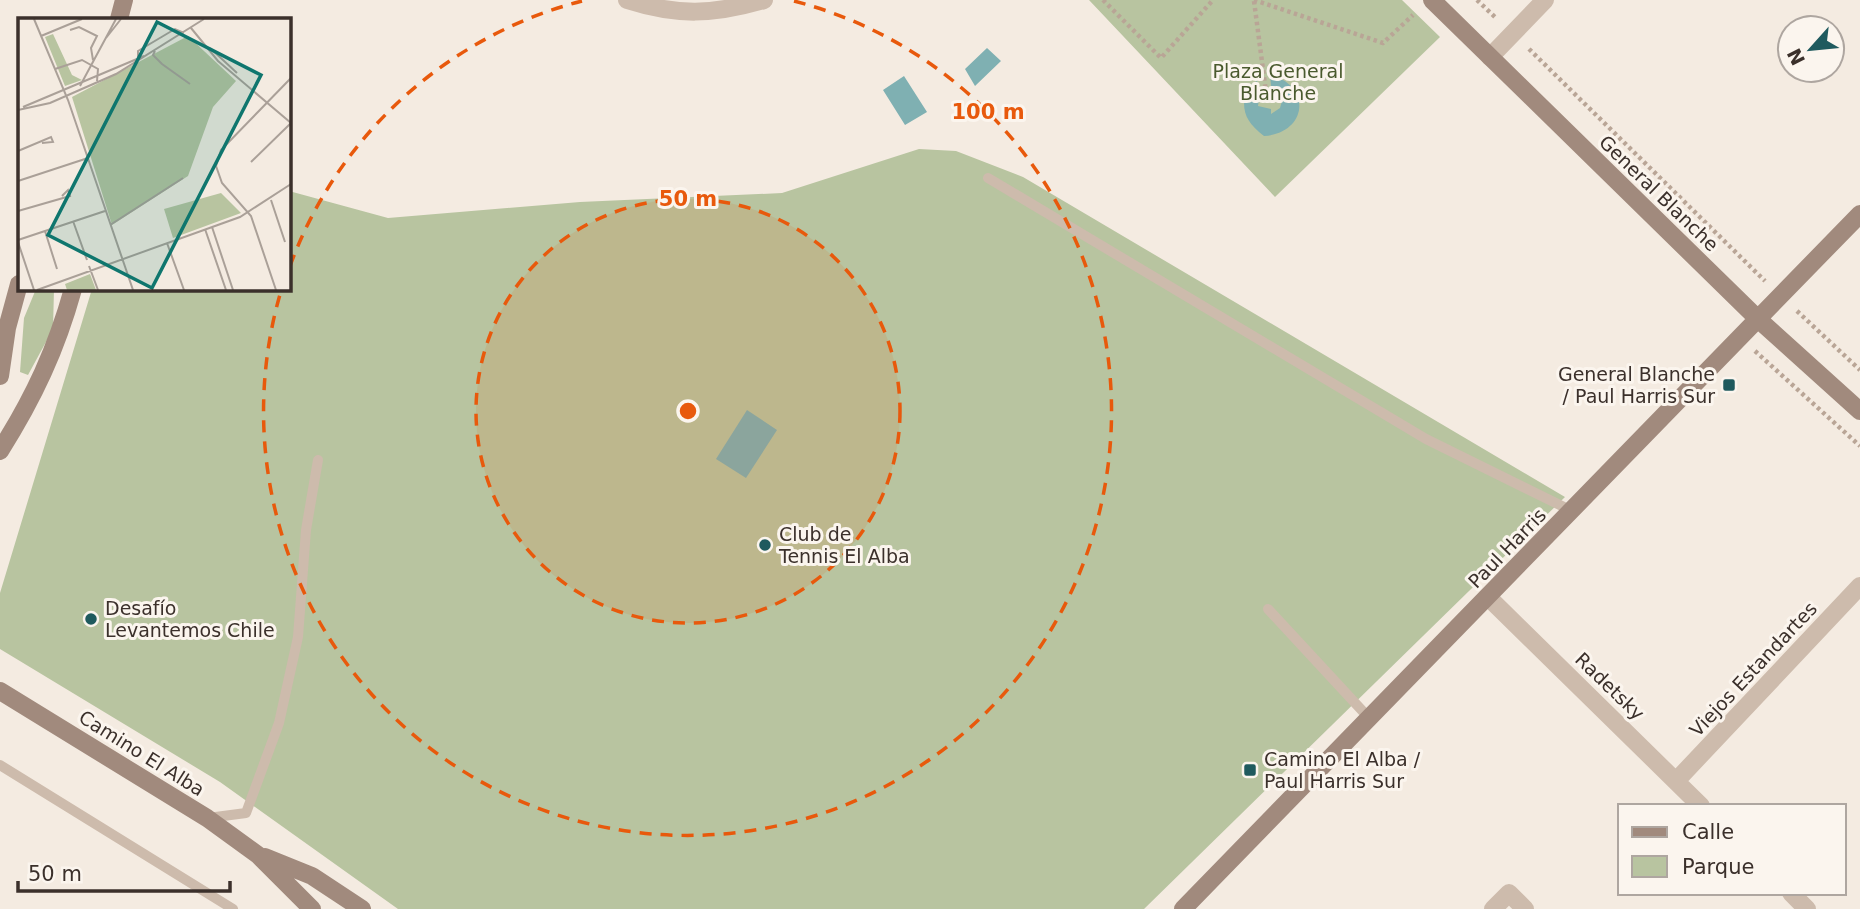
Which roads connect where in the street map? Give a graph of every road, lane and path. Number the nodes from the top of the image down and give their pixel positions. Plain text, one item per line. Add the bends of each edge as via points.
1 (124, 0) edge
2 (627, 0) edge
3 (764, 0) edge
4 (1103, 0) edge
5 (1213, 0) edge
6 (1254, 0) edge
7 (1432, 0) edge
8 (1477, 0) edge
9 (1545, 0) edge
10 (1413, 15) dead end
11 (119, 18) edge
12 (1513, 34) junction
13 (1490, 57) junction
14 (1266, 92) dead end
15 (988, 178) dead end
16 (1860, 214) edge
17 (18, 287) edge
18 (73, 290) edge
19 (1781, 296) junction
20 (1759, 320) junction
21 (1741, 339) junction
22 (1860, 370) edge
23 (0, 376) edge
24 (1860, 411) edge
25 (1860, 446) edge
26 (0, 451) edge
27 (318, 460) dead end
28 (1572, 511) junction
29 (1860, 586) edge
30 (1488, 597) junction
31 (1268, 610) dead end
32 (0, 691) edge
33 (1369, 718) junction
34 (0, 765) edge
35 (1676, 781) junction
36 (1700, 804) edge
37 (207, 818) junction
38 (258, 855) junction
39 (1793, 895) edge
40 (1184, 908) edge
41 (233, 909) edge
42 (312, 909) edge
43 (362, 909) edge
44 (1493, 909) edge
45 (1525, 909) edge
46 (1807, 909) edge

1 - 11 street
2 - 3 street via 689,13
4 - 5 path via 1161,58
6 - 10 path via 1383,43
6 - 14 path
7 - 13 street, General Blanche
8 - 12 path
9 - 12 street
12 - 13 street
12 - 19 path
13 - 20 street, General Blanche
15 - 28 lane via 1426,439
16 - 19 street, Paul Harris
17 - 23 street via 6,328
18 - 26 street via 58,343 32,400
19 - 20 street, Paul Harris
19 - 22 path
20 - 21 street, Paul Harris
20 - 24 street, General Blanche
21 - 25 path
21 - 28 street, Paul Harris
27 - 37 lane via 306,530 299,637 279,723 246,813
28 - 30 street, Paul Harris
29 - 35 street, Viejos Estandartes
30 - 33 street, Paul Harris
30 - 35 street, Radetsky
31 - 33 lane
32 - 37 street, Camino El Alba
33 - 40 street, Paul Harris
34 - 41 lane
35 - 36 street, Radetsky
37 - 38 street, Camino El Alba
38 - 42 street, Camino El Alba
38 - 43 street, Camino El Alba via 312,876
39 - 46 street
44 - 45 street via 1508,893

